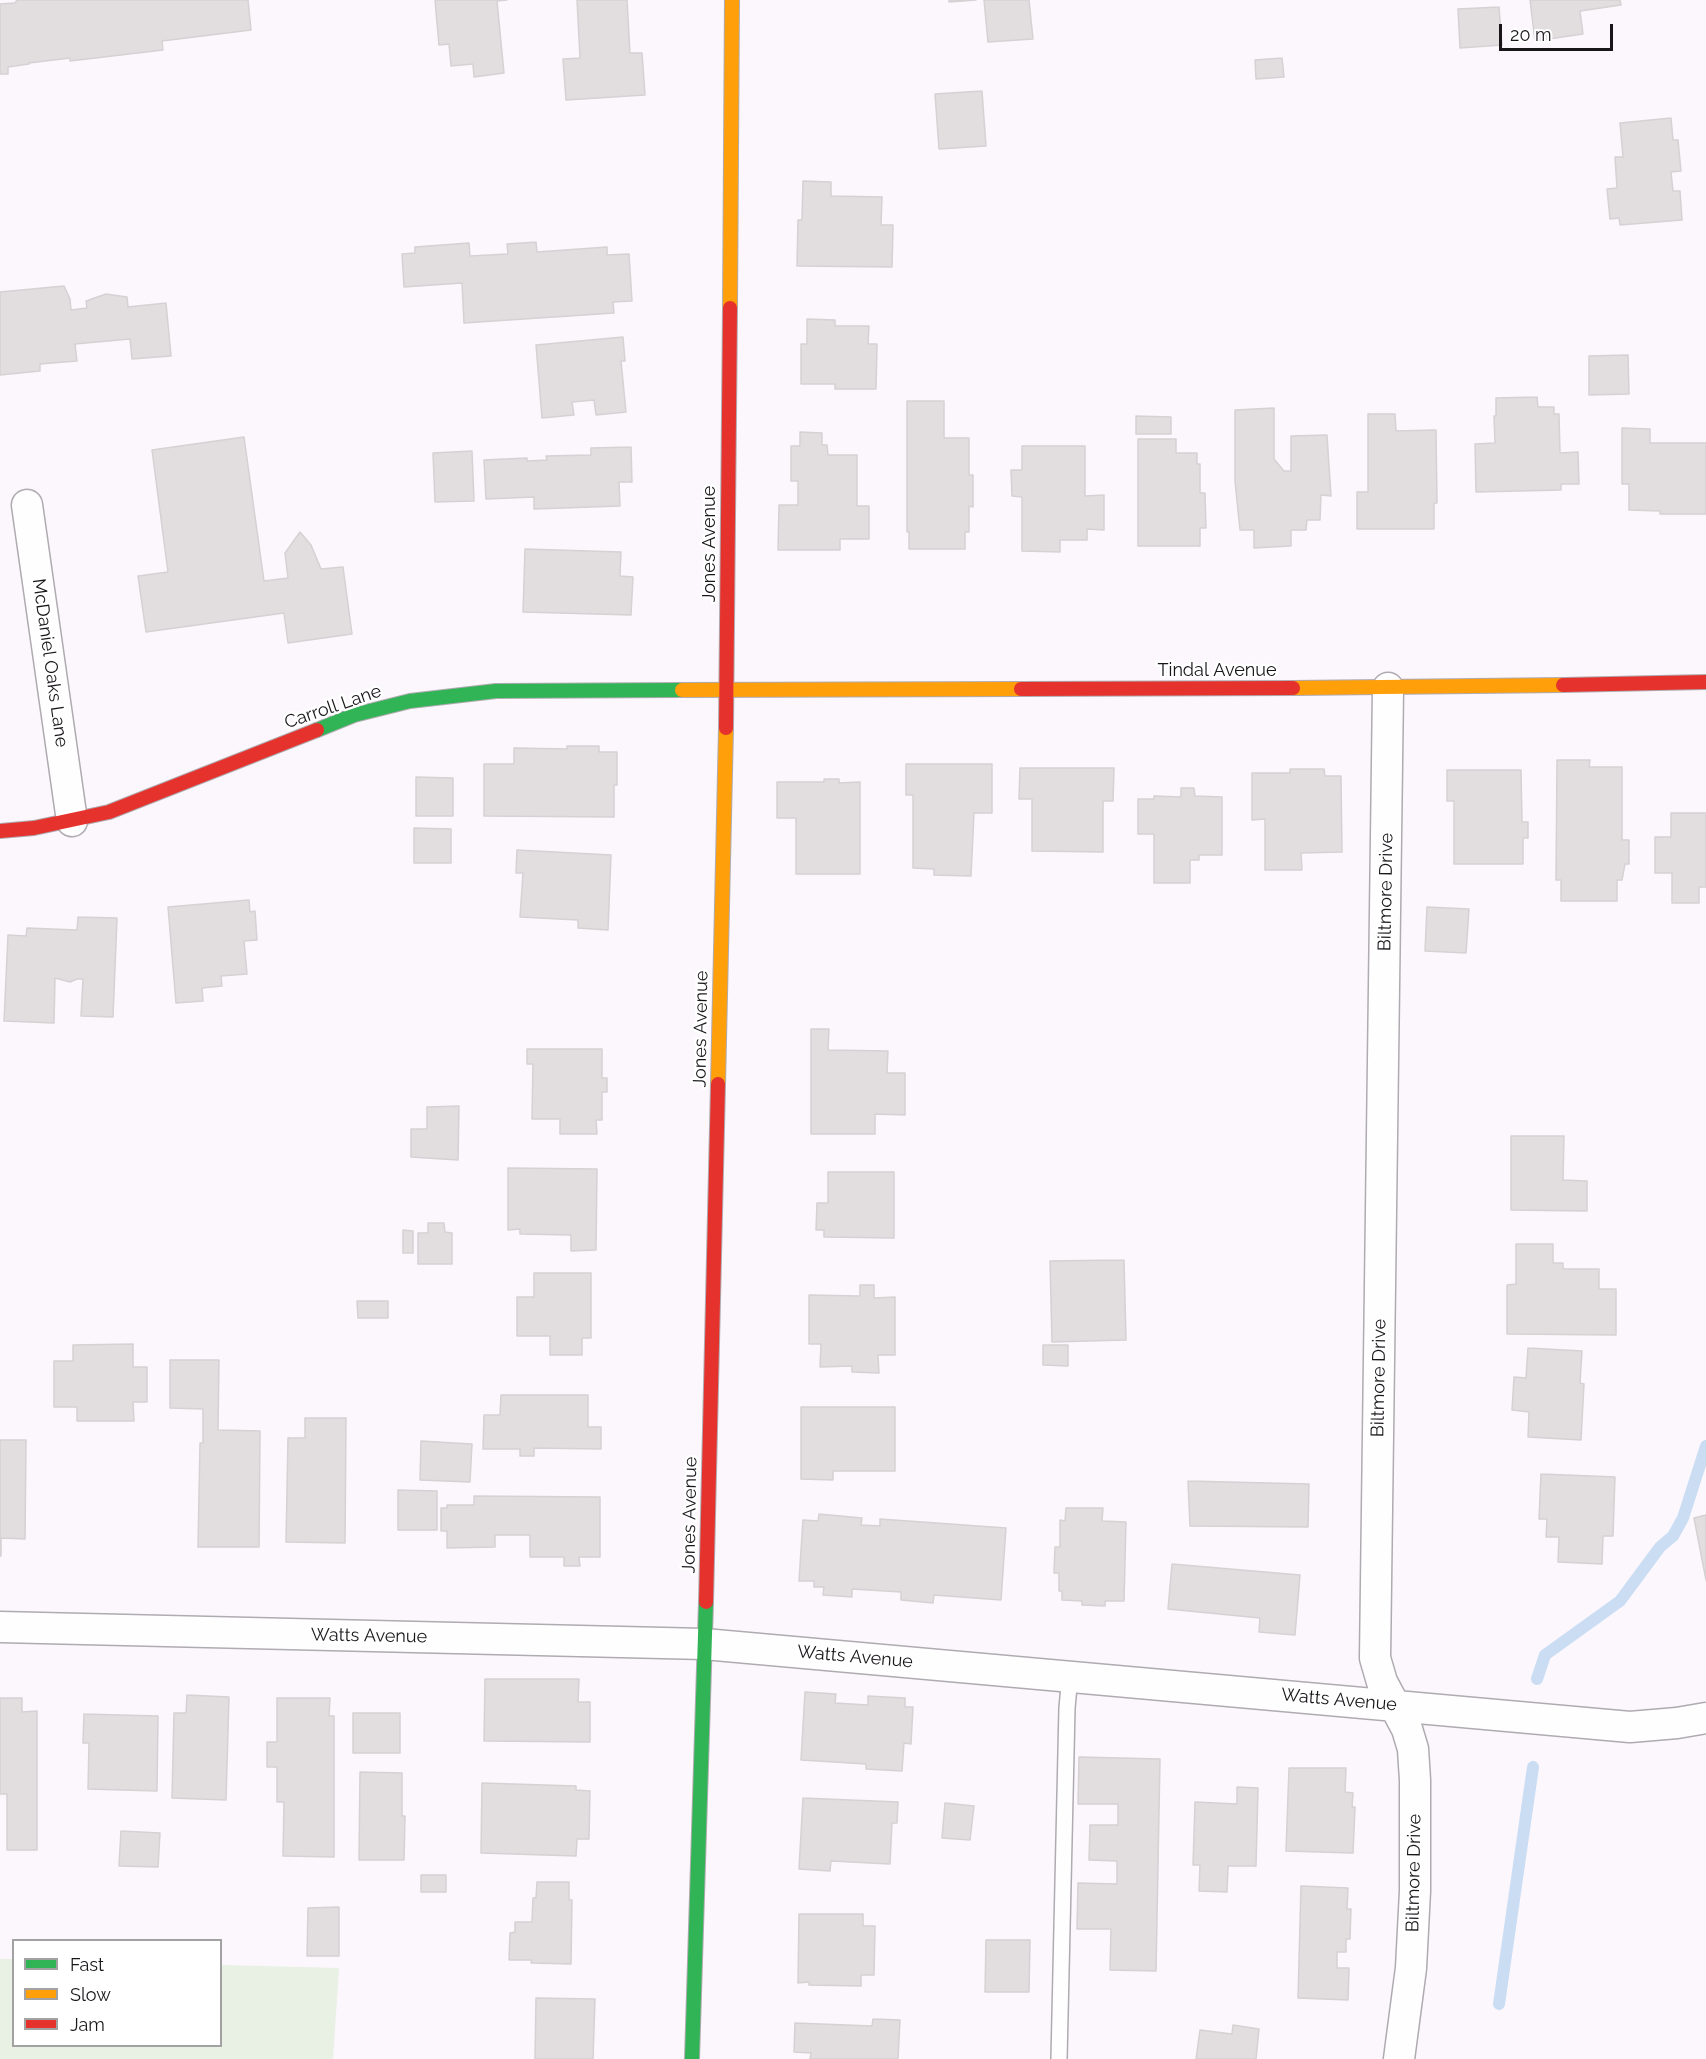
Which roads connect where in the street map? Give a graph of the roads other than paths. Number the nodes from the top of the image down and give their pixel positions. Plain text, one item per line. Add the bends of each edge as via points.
1 (732, 0) edge
2 (27, 505) dead end
3 (1706, 681) edge
4 (1388, 688) junction
5 (727, 691) junction
6 (72, 821) junction
7 (0, 831) edge
8 (0, 1627) edge
9 (704, 1644) junction
10 (1070, 1676) junction
11 (1394, 1704) junction
12 (1706, 1718) edge
13 (692, 2059) edge
14 (1059, 2059) edge
15 (1399, 2059) edge

1 - 5 street, Jones Avenue
2 - 6 street, McDaniel Oaks Lane
3 - 4 street, Tindal Avenue
4 - 5 street, Tindal Avenue
4 - 11 street, Biltmore Drive via 1375,1658
5 - 6 street, Carroll Lane via 496,691 410,701 354,715 146,799
5 - 9 street, Jones Avenue
6 - 7 street, Carroll Lane
8 - 9 street, Watts Avenue
9 - 10 street, Watts Avenue
9 - 13 street, Jones Avenue
10 - 11 street, Watts Avenue
10 - 14 lane
11 - 12 street, Watts Avenue via 1630,1727
11 - 15 street, Biltmore Drive via 1413,1749 1415,1780 1411,1968

